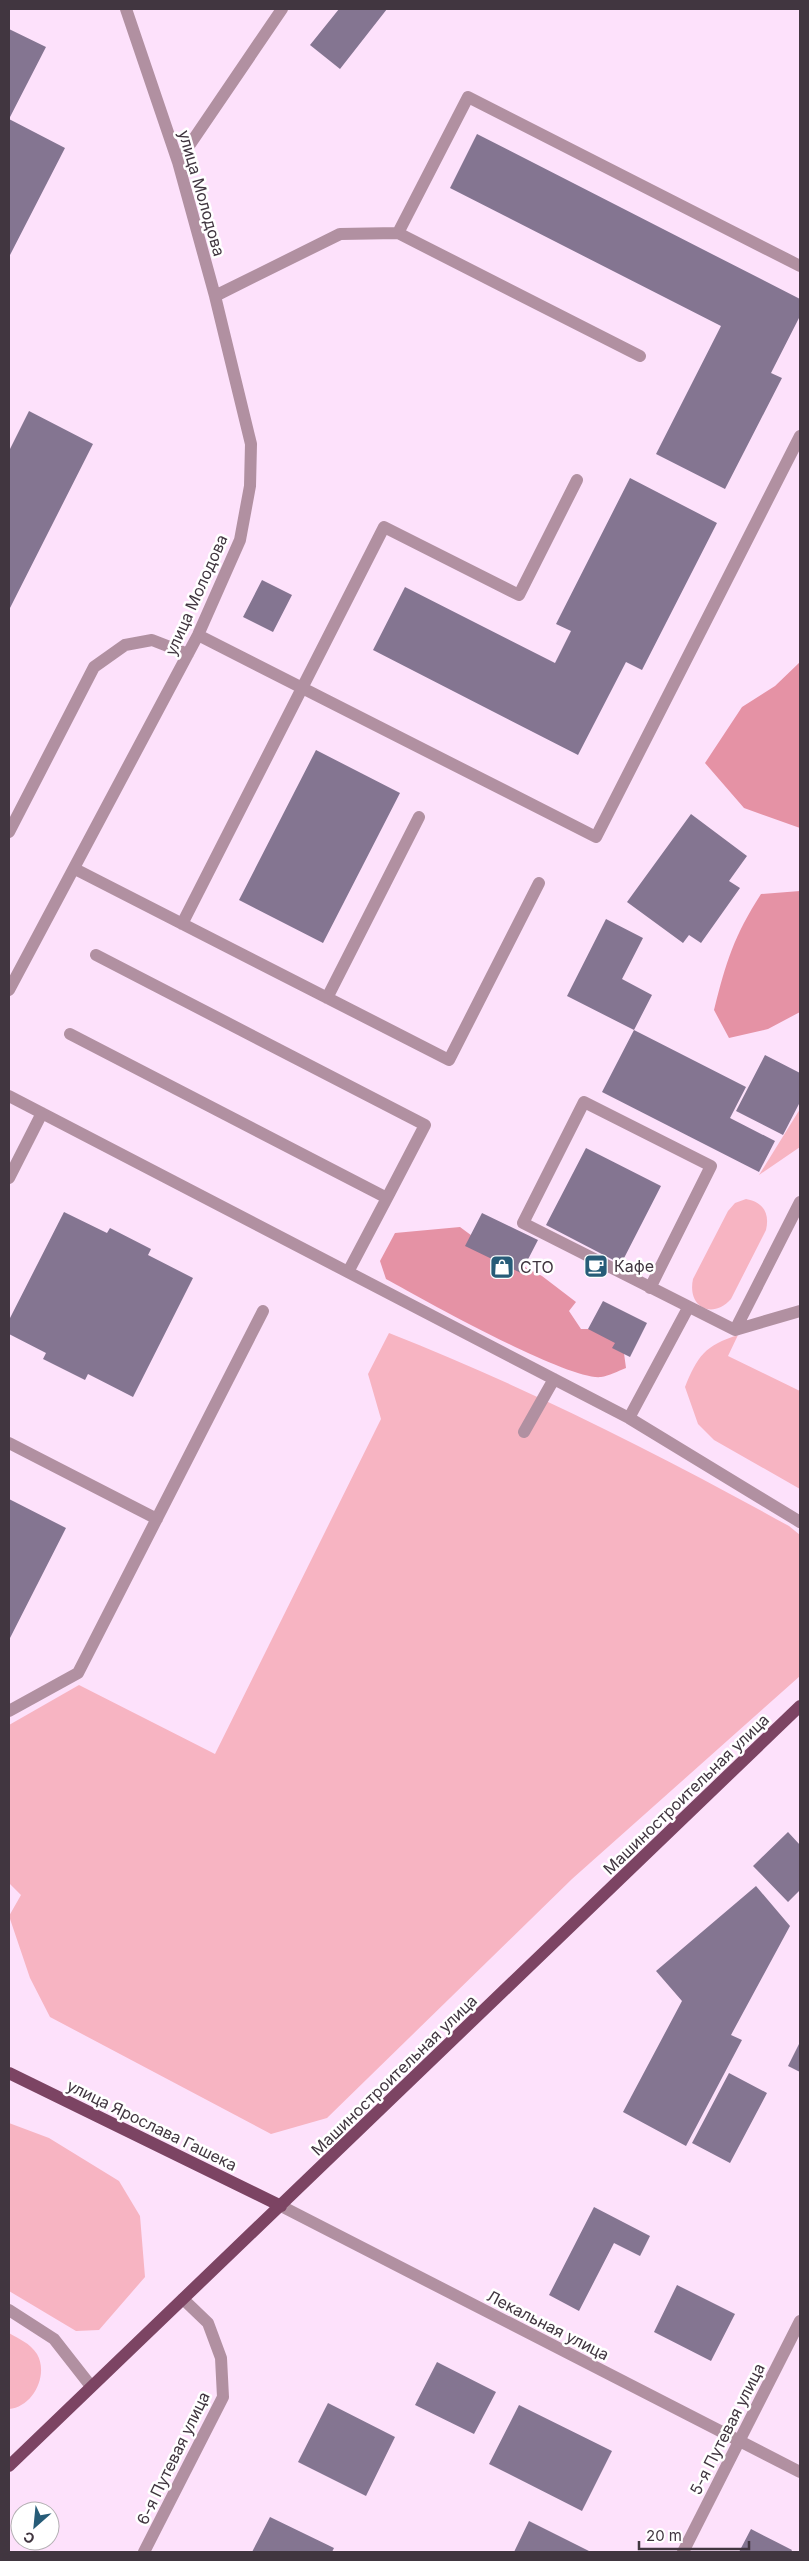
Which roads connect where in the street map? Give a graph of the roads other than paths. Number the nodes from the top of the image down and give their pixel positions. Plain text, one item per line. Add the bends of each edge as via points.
1 (126, 9) edge
2 (282, 9) edge
3 (178, 162) junction
4 (398, 233) junction
5 (800, 266) edge
6 (215, 296) junction
7 (640, 356) dead end
8 (800, 436) edge
9 (577, 480) dead end
10 (198, 635) junction
11 (188, 654) junction
12 (302, 688) junction
13 (420, 817) dead end
14 (9, 832) edge
15 (74, 869) junction
16 (539, 882) dead end
17 (182, 924) junction
18 (96, 954) dead end
19 (9, 990) edge
20 (327, 998) junction
21 (70, 1034) dead end
22 (9, 1096) edge
23 (42, 1113) junction
24 (9, 1178) edge
25 (387, 1198) junction
26 (800, 1202) edge
27 (348, 1272) junction
28 (650, 1288) junction
29 (688, 1308) junction
30 (262, 1311) dead end
31 (800, 1311) edge
32 (734, 1330) junction
33 (554, 1379) junction
34 (629, 1418) junction
35 (524, 1432) dead end
36 (9, 1443) edge
37 (157, 1519) junction
38 (800, 1522) edge
39 (800, 1706) edge
40 (9, 1711) edge
41 (9, 2073) edge
42 (282, 2206) junction
43 (183, 2299) junction
44 (9, 2310) edge
45 (800, 2321) edge
46 (90, 2385) junction
47 (739, 2442) junction
48 (9, 2466) edge
49 (800, 2472) edge
50 (144, 2552) edge
51 (683, 2552) edge

1 - 3 street, улица Молодова
2 - 3 street
3 - 6 street, улица Молодова
4 - 5 street via 468,96
4 - 6 street via 340,234
4 - 7 street
6 - 10 street, улица Молодова via 251,444 250,486 240,540
8 - 12 street via 596,837
9 - 12 street via 519,595 384,527
10 - 11 street, улица Молодова
10 - 12 street
11 - 14 street via 152,640 125,646 94,667
11 - 15 street, улица Молодова
12 - 17 street
13 - 20 street
15 - 17 street
15 - 19 street, улица Молодова
16 - 20 street via 449,1060
17 - 20 street
18 - 25 street via 425,1125
21 - 25 street
22 - 23 street
23 - 24 street
23 - 27 street
25 - 27 street
26 - 32 street
27 - 33 street
28 - 28 street via 712,1166 584,1102 522,1223
28 - 29 street
29 - 32 street
29 - 34 street
30 - 37 street
31 - 32 street
33 - 34 street
33 - 35 street
34 - 38 street
36 - 37 street
37 - 40 street via 78,1673
39 - 42 main road, Машиностроительная улица
41 - 42 main road, улица Ярослава Гашека
42 - 43 main road, Машиностроительная улица
42 - 47 street, Лекальная улица
43 - 46 main road, Машиностроительная улица
43 - 50 street, 6-я Путевая улица via 208,2323 221,2358 223,2397
44 - 46 street via 54,2339
45 - 47 street, 5-я Путевая улица
46 - 48 main road, Машиностроительная улица
47 - 49 street, Лекальная улица
47 - 51 street, 5-я Путевая улица

